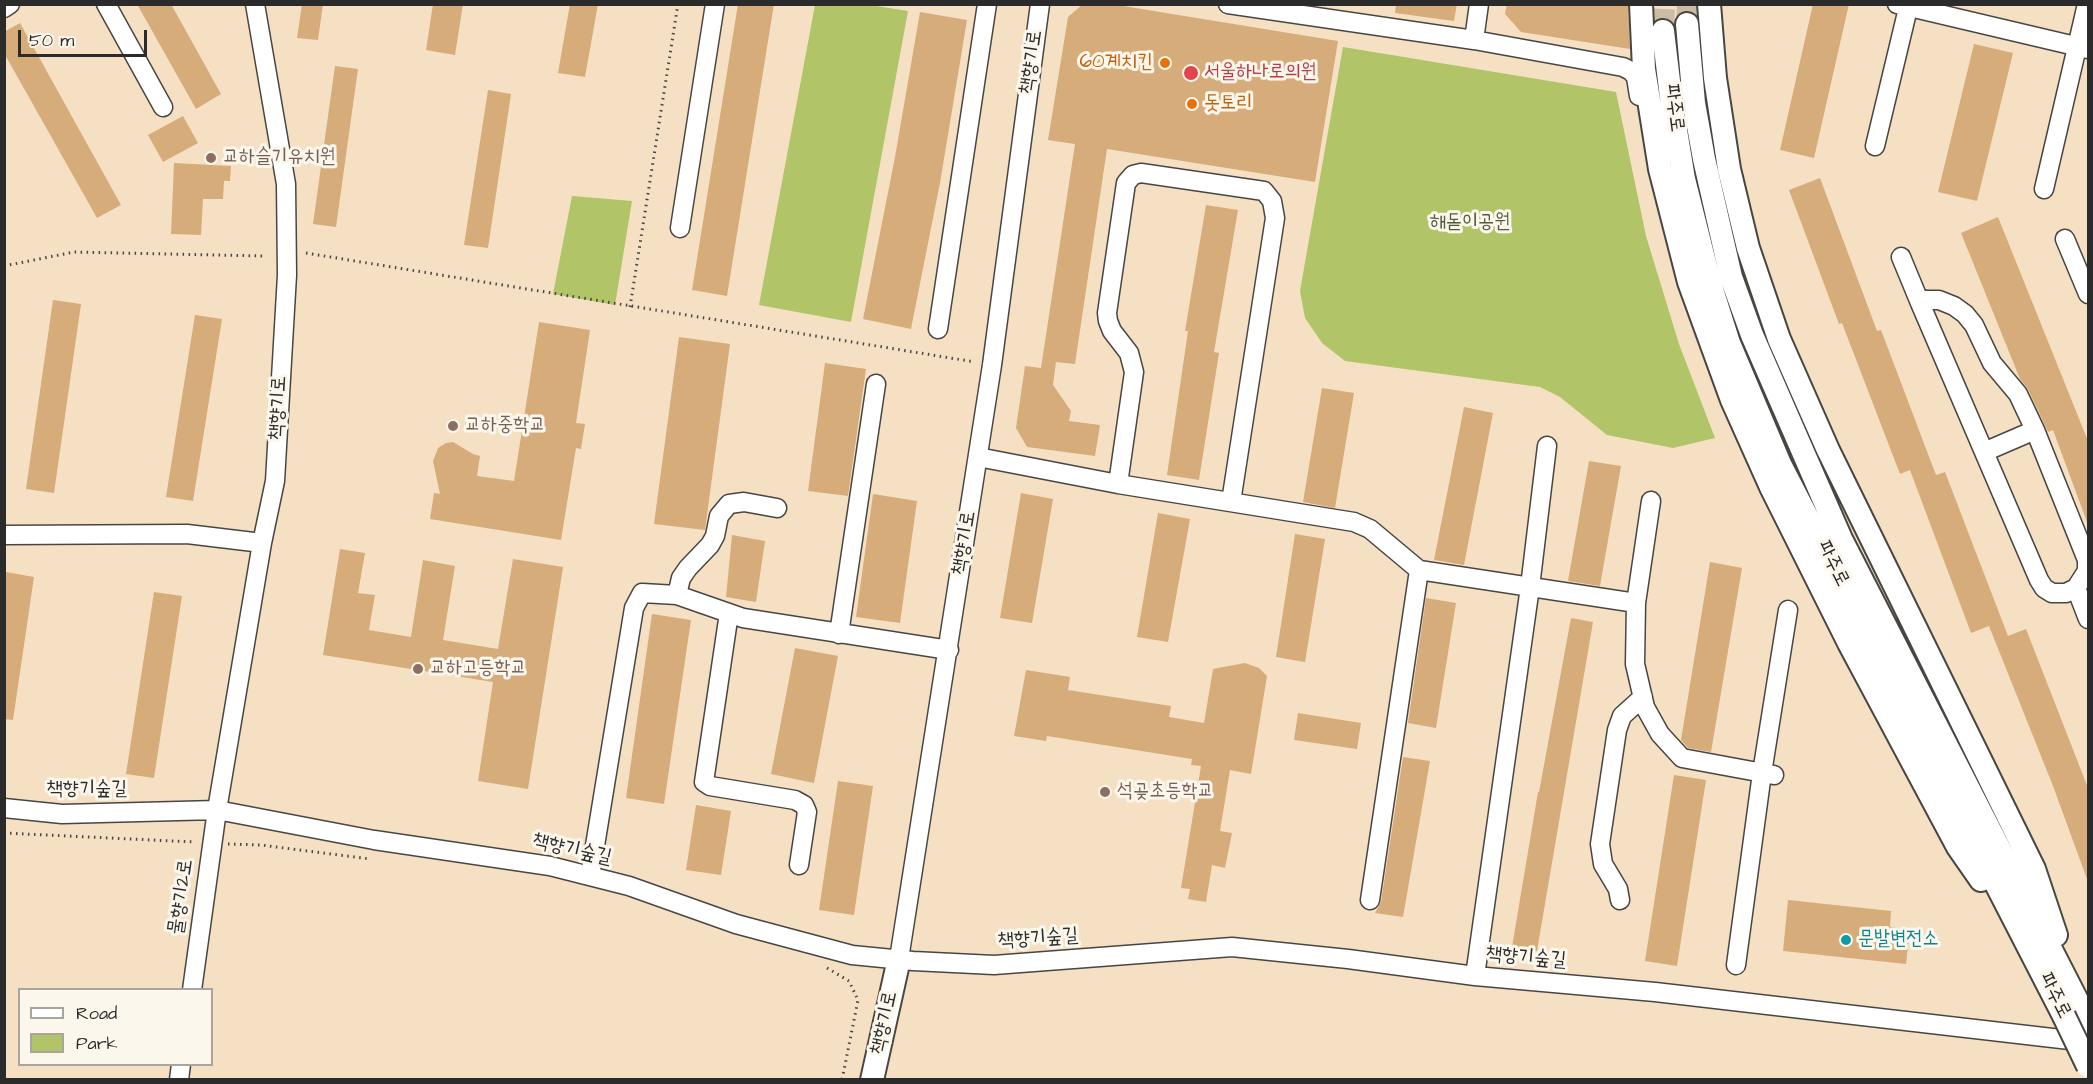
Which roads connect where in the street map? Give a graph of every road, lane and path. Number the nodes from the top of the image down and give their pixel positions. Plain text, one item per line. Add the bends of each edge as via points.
1 (10, 4) edge
2 (106, 4) edge
3 (255, 4) edge
4 (678, 4) edge
5 (715, 4) edge
6 (987, 4) edge
7 (1040, 4) edge
8 (1228, 4) edge
9 (1479, 4) edge
10 (2087, 4) edge
11 (1641, 5) edge
12 (1905, 5) edge
13 (1707, 7) tunnel mouth
14 (4, 8) edge
15 (1687, 24) tunnel mouth
16 (1663, 31) tunnel mouth
17 (1474, 40) junction
18 (2083, 48) edge
19 (163, 107) dead end
20 (1875, 146) dead end
21 (2044, 189) dead end
22 (680, 228) dead end
23 (2065, 238) dead end
24 (306, 253) dead end
25 (265, 256) dead end
26 (1901, 257) dead end
27 (4, 266) edge
28 (2088, 294) edge
29 (1920, 303) junction
30 (630, 307) junction
31 (938, 329) dead end
32 (992, 365) junction
33 (876, 384) dead end
34 (2035, 430) junction
35 (1748, 435) junction
36 (1547, 446) dead end
37 (1984, 452) junction
38 (978, 458) junction
39 (1118, 483) junction
40 (1651, 501) dead end
41 (1231, 502) junction
42 (777, 508) dead end
43 (4, 535) edge
44 (262, 543) junction
45 (1419, 570) junction
46 (1530, 587) junction
47 (2076, 588) junction
48 (677, 595) junction
49 (1636, 603) junction
50 (1788, 610) dead end
51 (729, 613) junction
52 (2088, 619) edge
53 (838, 634) junction
54 (949, 650) junction
55 (1643, 697) junction
56 (1768, 774) junction
57 (4, 808) edge
58 (217, 810) junction
59 (4, 833) edge
60 (212, 843) junction
61 (374, 859) dead end
62 (799, 865) dead end
63 (590, 876) junction
64 (1370, 900) dead end
65 (1620, 900) dead end
66 (2028, 945) junction
67 (899, 959) junction
68 (818, 965) dead end
69 (1736, 965) dead end
70 (1475, 976) junction
71 (192, 988) edge
72 (2078, 1015) edge
73 (2088, 1042) edge
74 (2088, 1066) edge
75 (842, 1080) edge
76 (872, 1080) edge

1 - 14 street
2 - 19 street
3 - 44 street, 책향기로 via 286,184 287,275 275,481
4 - 30 path
5 - 22 street
6 - 31 street
7 - 32 street, 책향기로
8 - 17 street
9 - 17 street
10 - 18 street
11 - 35 main road via 1644,69 1660,170 1689,282
12 - 18 street
12 - 20 street
13 - 72 main road via 1730,169 1748,248 1779,339 1828,450 2034,869
15 - 72 main road, 파주로 via 1694,103 1706,170 1731,277 1752,335 1841,539
16 - 66 main road, 파주로 via 1684,179 1729,343 1780,464
17 - 35 street via 1631,71 1650,176 1673,258 1725,412
18 - 21 street
23 - 28 street
24 - 30 path
25 - 27 path via 74,252
26 - 29 street
29 - 34 street via 1939,300 1965,314 1992,363 2018,394
29 - 37 street
30 - 32 path
32 - 38 street, 책향기로
33 - 53 street
34 - 37 street
34 - 47 street via 2088,560 2087,571
35 - 66 main road via 1849,643 1958,847
36 - 46 street
37 - 47 street via 2044,588 2052,593
38 - 39 street
38 - 54 street, 책향기로
39 - 41 street
39 - 41 street via 1134,372 1129,353 1112,331 1107,313 1126,183 1141,173 1264,191 1272,201 1275,218
40 - 49 street
41 - 45 street via 1354,522 1370,529
42 - 48 street via 744,502 729,504 719,516 710,545 681,578
43 - 44 street via 187,534
44 - 58 street, 책향기로
45 - 46 street
45 - 64 street
46 - 49 street
46 - 70 street
47 - 52 street
48 - 51 street
48 - 63 street via 642,593 634,608
49 - 55 street via 1635,664
50 - 56 street
51 - 53 street
51 - 62 street via 705,782 804,805 807,812
53 - 54 street
54 - 67 street, 책향기로
55 - 56 street via 1660,734 1682,758
55 - 65 street via 1622,716 1617,730 1600,844 1603,864
56 - 69 street
57 - 58 street, 책향기숲길 via 62,814
58 - 60 street, 물향기2로
58 - 63 street, 책향기숲길
59 - 60 path
60 - 61 path
60 - 71 street, 물향기2로
63 - 67 street, 책향기숲길 via 746,927 852,955
66 - 72 main road, 파주로
67 - 70 street, 책향기숲길 via 994,965 1232,947
67 - 76 main road, 책향기로
68 - 75 path via 849,981 858,1000
70 - 73 street, 책향기숲길 via 1655,992
72 - 74 main road, 파주로, bridge

